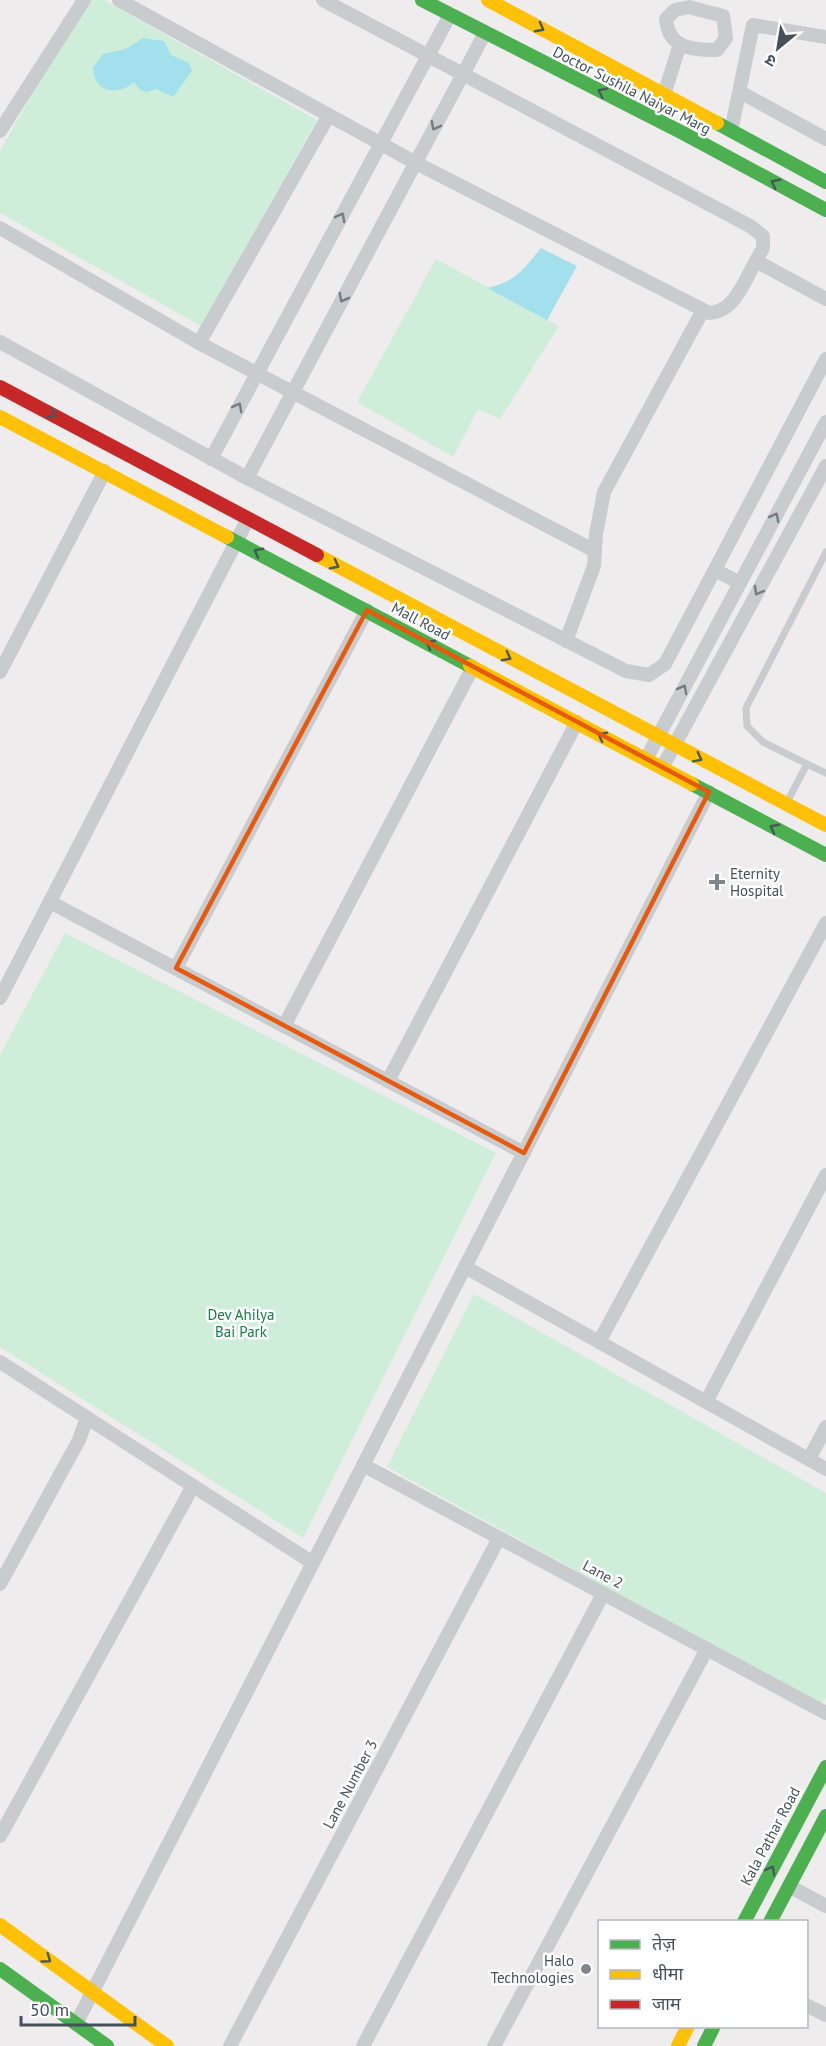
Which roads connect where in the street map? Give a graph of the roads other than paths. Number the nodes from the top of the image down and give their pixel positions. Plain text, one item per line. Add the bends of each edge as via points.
1 (84, 0) edge
2 (119, 0) edge
3 (323, 0) edge
4 (422, 0) edge
5 (488, 0) edge
6 (450, 15) junction
7 (485, 33) junction
8 (826, 37) edge
9 (726, 38) junction
10 (750, 41) junction
11 (680, 44) junction
12 (428, 57) junction
13 (463, 74) junction
14 (740, 92) junction
15 (664, 95) junction
16 (329, 115) junction
17 (0, 130) edge
18 (731, 131) junction
19 (826, 139) edge
20 (381, 144) junction
21 (416, 162) junction
22 (826, 182) edge
23 (826, 210) edge
24 (0, 228) edge
25 (756, 261) junction
26 (826, 299) edge
27 (703, 310) junction
28 (0, 342) edge
29 (199, 343) junction
30 (826, 359) edge
31 (257, 373) junction
32 (0, 387) edge
33 (293, 392) junction
34 (1, 421) edge
35 (826, 422) edge
36 (211, 459) junction
37 (826, 466) edge
38 (105, 471) junction
39 (246, 478) junction
40 (248, 519) junction
41 (237, 541) junction
42 (595, 551) junction
43 (826, 552) edge
44 (715, 570) junction
45 (740, 583) junction
46 (367, 610) junction
47 (566, 641) junction
48 (473, 667) junction
49 (0, 672) edge
50 (577, 722) junction
51 (658, 737) junction
52 (674, 746) junction
53 (646, 759) junction
54 (807, 764) junction
55 (662, 768) junction
56 (826, 773) edge
57 (709, 792) junction
58 (786, 804) junction
59 (826, 825) edge
60 (826, 855) edge
61 (50, 902) junction
62 (826, 923) edge
63 (176, 968) junction
64 (0, 998) edge
65 (284, 1026) junction
66 (388, 1081) junction
67 (524, 1153) junction
68 (826, 1175) edge
69 (465, 1267) junction
70 (598, 1342) junction
71 (0, 1362) edge
72 (706, 1402) junction
73 (87, 1418) junction
74 (826, 1427) edge
75 (809, 1460) junction
76 (363, 1465) junction
77 (826, 1469) edge
78 (193, 1486) junction
79 (499, 1538) junction
80 (313, 1563) junction
81 (0, 1584) edge
82 (603, 1594) junction
83 (707, 1649) junction
84 (826, 1713) edge
85 (826, 1767) edge
86 (826, 1816) edge
87 (0, 1836) edge
88 (789, 1886) junction
89 (826, 1906) edge
90 (745, 1920) edge
91 (771, 1920) edge
92 (0, 1925) edge
93 (0, 1969) edge
94 (93, 1992) junction
95 (808, 2006) edge
96 (826, 2015) edge
97 (76, 2024) junction
98 (687, 2028) edge
99 (713, 2028) edge
100 (107, 2046) edge
101 (167, 2046) edge
102 (230, 2046) edge
103 (363, 2046) edge
104 (494, 2046) edge
105 (678, 2046) edge
106 (704, 2046) edge

1 - 17 street
2 - 16 street
3 - 12 street
4 - 6 street, Doctor Sushila Naiyar Marg
5 -> 15 street, Doctor Sushila Naiyar Marg
6 - 7 street, Doctor Sushila Naiyar Marg
6 - 12 street
7 - 13 street
23 -> 7 street, Doctor Sushila Naiyar Marg
8 - 10 street via 753,26
9 - 10 street
9 - 11 street via 717,50 696,50
9 - 11 street via 723,15 688,7 675,10 666,19 668,32
10 - 14 street
11 - 15 street
12 - 13 street
12 - 20 street
13 -> 21 street
13 - 25 street via 750,226 763,236 763,248
14 - 18 street
14 - 19 street
15 - 18 street, Doctor Sushila Naiyar Marg
16 - 20 street
16 - 29 street
18 - 22 street, Doctor Sushila Naiyar Marg
20 - 21 street
31 -> 20 street
21 - 27 street
21 -> 33 street
24 - 29 street
25 - 26 street
25 - 27 street via 729,306 721,313
27 - 42 street via 604,492
28 - 36 street
29 - 31 street
30 - 44 street
31 - 33 street
36 -> 31 street
32 -> 40 street, Mall Road
33 - 39 street
33 - 42 street
34 - 38 street, Mall Road
45 -> 35 street
36 - 39 street
37 -> 52 street
38 - 41 street, Mall Road
38 - 49 street
39 - 47 street
40 - 41 street
40 -> 51 street, Mall Road
46 -> 41 street, Mall Road
41 - 61 street
42 - 47 street via 588,584
43 - 54 lane via 746,708 747,726 764,742
44 - 45 street
44 - 47 street via 665,664 649,675 626,671
51 -> 45 street
48 -> 46 street, Mall Road
46 - 63 street
48 - 50 street, Mall Road
48 - 65 street
53 -> 50 street, Mall Road
50 - 66 street
51 - 52 street, Mall Road
51 - 53 street
52 - 55 street
52 -> 58 street, Mall Road
53 - 55 street, Mall Road
54 - 56 lane
54 - 58 lane
55 - 57 street, Mall Road
60 -> 57 street, Mall Road
57 - 67 street
58 - 59 street, Mall Road
61 - 63 street
61 - 64 street
62 - 70 street
63 - 65 street
65 - 66 street
66 - 67 street
67 - 69 street
68 - 72 street
69 - 70 street
69 - 76 street
70 - 72 street
71 - 73 street
72 - 75 street
73 - 78 street
73 - 81 street via 79,1440
74 - 75 street
75 - 77 street
76 - 79 street, Lane 2
76 - 80 street
78 - 80 street
78 - 87 street
79 - 82 street, Lane 2
79 - 102 street, Lane Number 3
80 - 94 street
82 - 83 street, Lane 2
82 - 103 street
83 - 84 street, Lane 2
83 - 104 street
90 -> 85 street, Kala Pathar Road
86 - 88 street
88 - 89 street
88 - 91 street
92 -> 94 street
93 - 97 street
94 - 97 street
94 - 101 street
95 - 96 street
97 - 100 street
98 - 105 street
99 - 106 street

